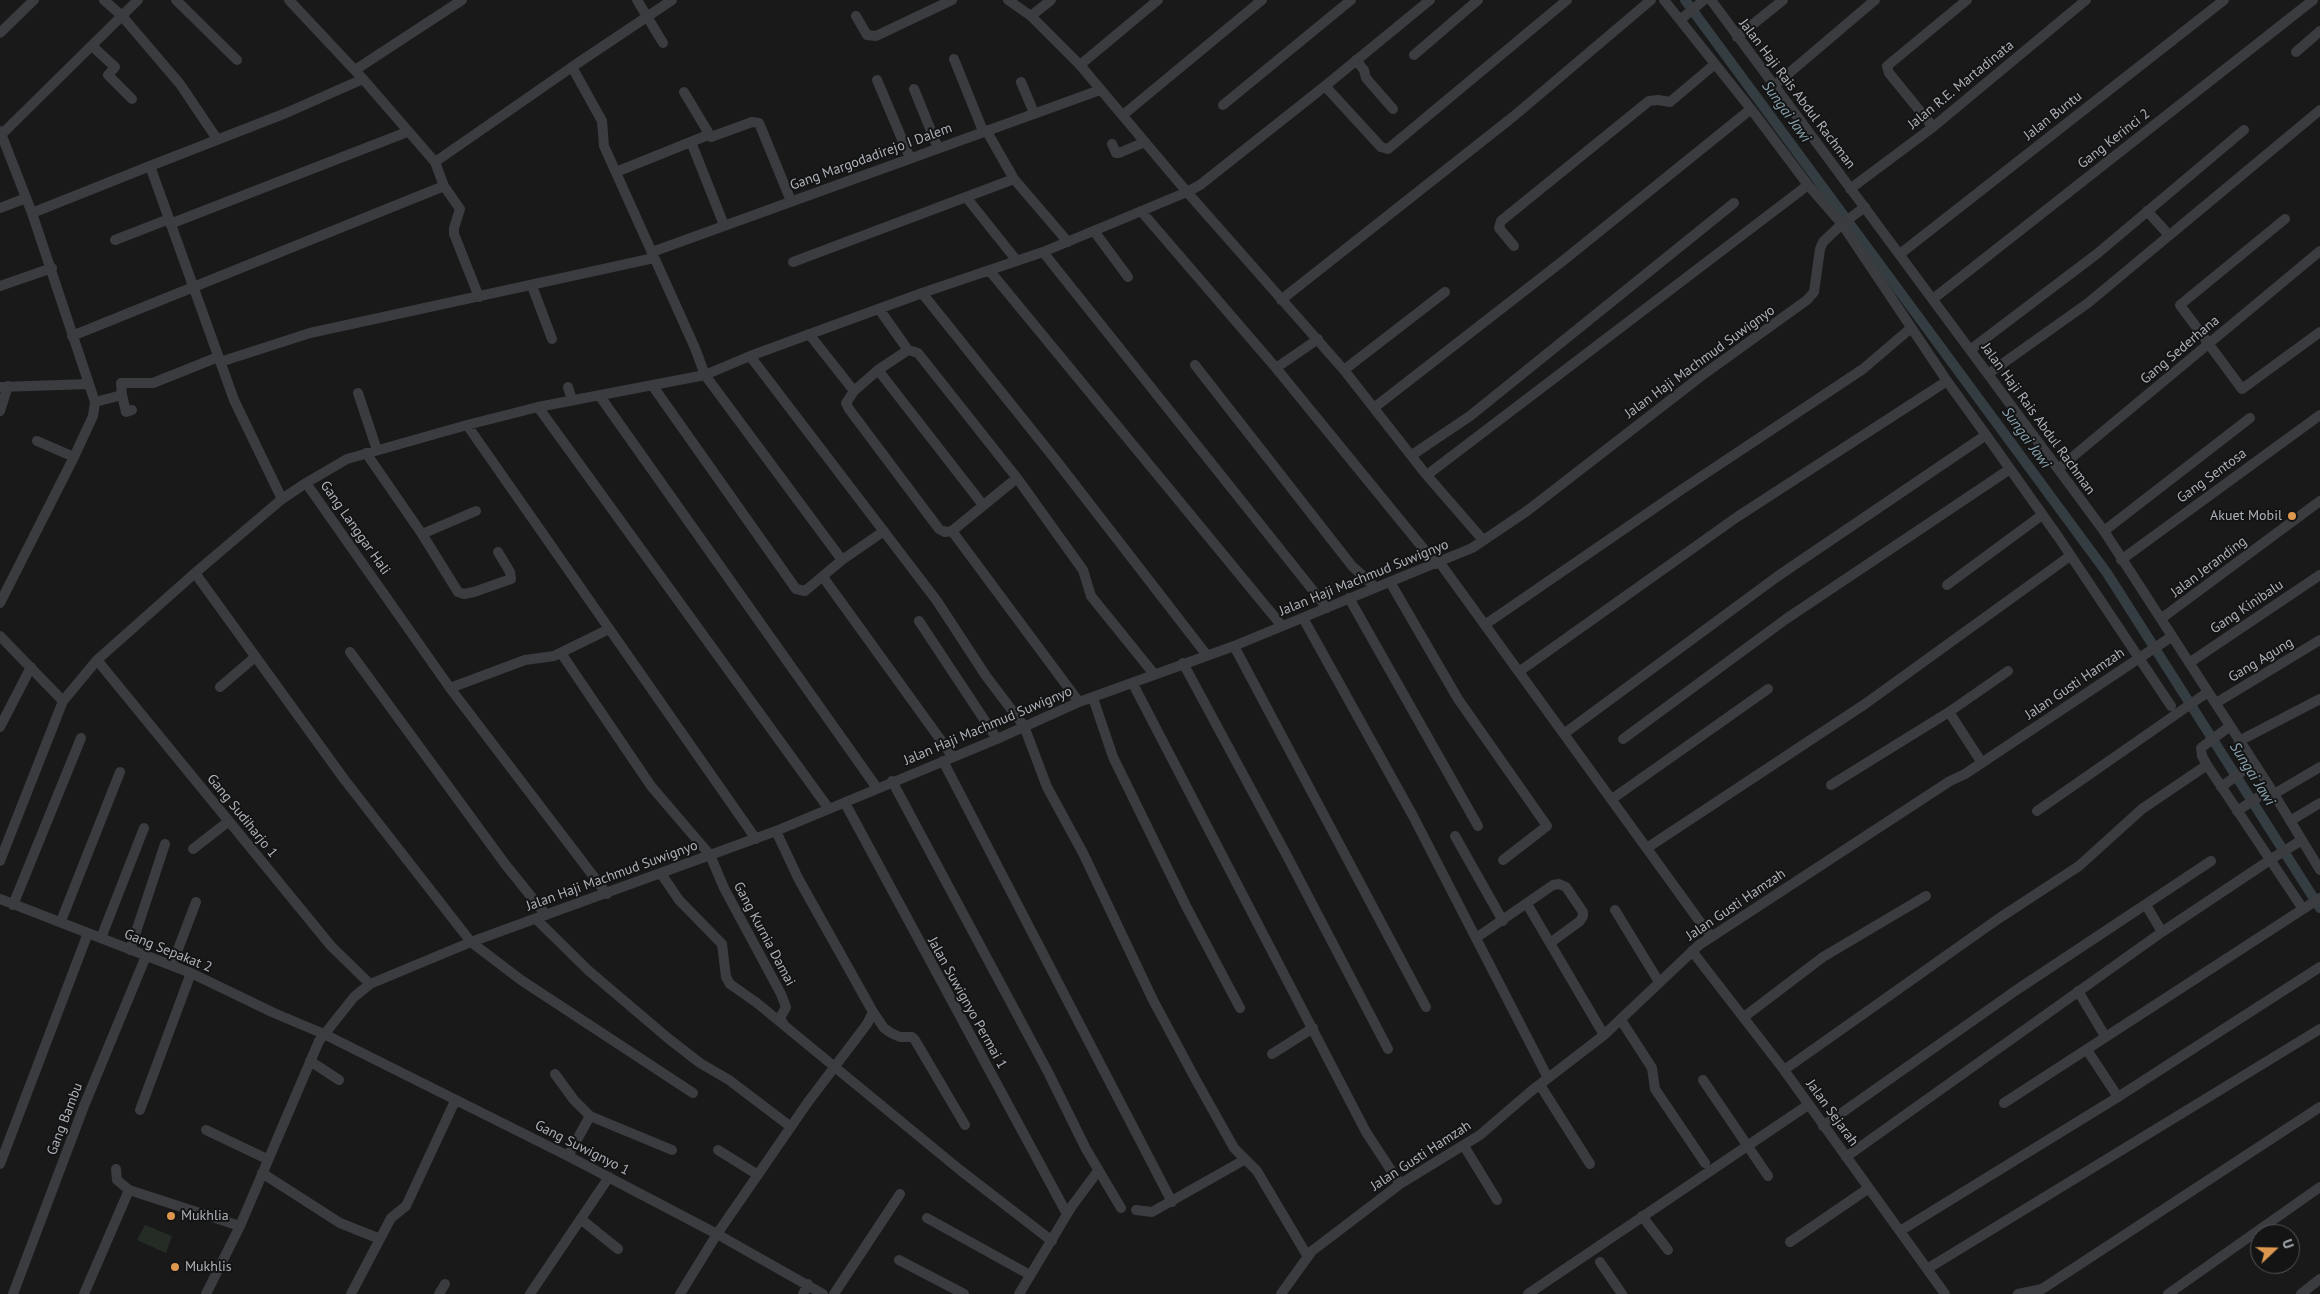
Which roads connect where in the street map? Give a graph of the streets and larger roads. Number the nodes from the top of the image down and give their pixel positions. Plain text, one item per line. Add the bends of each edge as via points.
1 (34, 0) edge
2 (104, 0) edge
3 (138, 0) edge
4 (176, 0) edge
5 (289, 0) edge
6 (462, 0) edge
7 (637, 0) edge
8 (672, 0) edge
9 (952, 0) edge
10 (1008, 0) edge
11 (1051, 0) edge
12 (1158, 0) edge
13 (1262, 0) edge
14 (1351, 0) edge
15 (1430, 0) edge
16 (1478, 0) edge
17 (1567, 0) edge
18 (1651, 0) edge
19 (1664, 0) edge
20 (1712, 0) edge
21 (1783, 0) edge
22 (1875, 0) edge
23 (1967, 0) edge
24 (2086, 0) edge
25 (2224, 0) edge
26 (2313, 0) edge
27 (1702, 2) edge
28 (122, 16) junction
29 (856, 16) dead end
30 (1032, 16) junction
31 (647, 17) junction
32 (1681, 18) junction
33 (2320, 32) edge
34 (0, 33) edge
35 (1737, 37) junction
36 (663, 43) dead end
37 (92, 46) junction
38 (2296, 52) dead end
39 (1414, 55) dead end
40 (954, 59) dead end
41 (236, 60) dead end
42 (1356, 60) junction
43 (1716, 64) junction
44 (1080, 66) junction
45 (572, 67) junction
46 (354, 70) junction
47 (363, 79) junction
48 (877, 80) dead end
49 (1021, 82) dead end
50 (1775, 85) junction
51 (1325, 86) junction
52 (914, 89) dead end
53 (1100, 90) junction
54 (684, 92) dead end
55 (132, 99) dead end
56 (1223, 105) dead end
57 (1751, 109) junction
58 (1393, 110) dead end
59 (2320, 110) edge
60 (1034, 113) junction
61 (1123, 115) junction
62 (1932, 127) junction
63 (984, 130) junction
64 (2244, 130) dead end
65 (1, 132) edge
66 (407, 132) junction
67 (708, 135) junction
68 (217, 139) junction
69 (691, 142) junction
70 (1145, 142) junction
71 (1112, 144) dead end
72 (938, 148) junction
73 (910, 158) junction
74 (435, 162) junction
75 (150, 166) junction
76 (616, 172) junction
77 (1014, 180) junction
78 (444, 186) junction
79 (1808, 186) junction
80 (1850, 189) junction
81 (1188, 192) junction
82 (966, 197) junction
83 (26, 198) junction
84 (791, 202) junction
85 (1734, 203) dead end
86 (0, 208) edge
87 (1862, 209) junction
88 (1141, 211) junction
89 (2147, 211) junction
90 (32, 213) junction
91 (2285, 219) dead end
92 (169, 221) junction
93 (1843, 223) junction
94 (724, 225) junction
95 (1094, 231) junction
96 (2169, 235) junction
97 (116, 240) dead end
98 (1068, 242) junction
99 (1514, 246) dead end
100 (2320, 251) edge
101 (1043, 252) junction
102 (1900, 254) junction
103 (653, 255) junction
104 (1016, 261) junction
105 (793, 262) dead end
106 (52, 268) junction
107 (989, 270) junction
108 (1128, 276) dead end
109 (0, 286) edge
110 (532, 286) junction
111 (193, 289) junction
112 (1445, 292) dead end
113 (922, 293) junction
114 (478, 297) junction
115 (1933, 299) junction
116 (1281, 300) junction
117 (878, 309) junction
118 (1911, 328) junction
119 (2320, 332) edge
120 (809, 334) junction
121 (72, 336) junction
122 (552, 339) dead end
123 (1318, 339) junction
124 (2208, 345) junction
125 (908, 350) junction
126 (1970, 350) junction
127 (750, 356) junction
128 (219, 359) junction
129 (1196, 365) dead end
130 (1276, 368) junction
131 (878, 370) junction
132 (1344, 370) junction
133 (1988, 374) junction
134 (705, 375) junction
135 (1947, 381) junction
136 (89, 384) junction
137 (652, 385) junction
138 (4, 387) edge
139 (568, 387) dead end
140 (854, 391) junction
141 (358, 392) dead end
142 (122, 395) junction
143 (599, 395) junction
144 (572, 400) junction
145 (95, 402) junction
146 (538, 407) junction
147 (1375, 407) junction
148 (132, 410) dead end
149 (0, 411) edge
150 (2320, 415) edge
151 (2250, 418) dead end
152 (467, 425) junction
153 (1986, 435) junction
154 (38, 442) dead end
155 (377, 450) junction
156 (366, 453) junction
157 (1412, 455) junction
158 (74, 458) junction
159 (2010, 469) junction
160 (2058, 469) junction
161 (1428, 475) junction
162 (1016, 478) junction
163 (306, 483) junction
164 (282, 499) junction
165 (2320, 501) edge
166 (983, 505) junction
167 (476, 511) dead end
168 (2042, 515) junction
169 (2104, 530) junction
170 (952, 531) junction
171 (884, 532) junction
172 (422, 534) junction
173 (1483, 540) junction
174 (498, 552) dead end
175 (2070, 556) junction
176 (842, 560) junction
177 (2121, 560) junction
178 (1438, 564) junction
179 (195, 573) junction
180 (2320, 575) edge
181 (823, 577) junction
182 (1390, 582) junction
183 (1947, 586) dead end
184 (1374, 587) junction
185 (1349, 598) junction
186 (0, 603) edge
187 (1326, 608) junction
188 (1303, 618) junction
189 (2162, 618) junction
190 (919, 622) dead end
191 (1486, 624) junction
192 (1282, 626) junction
193 (608, 629) junction
194 (0, 636) edge
195 (2169, 639) junction
196 (2320, 640) edge
197 (1234, 646) junction
198 (350, 652) dead end
199 (561, 653) junction
200 (1206, 654) junction
201 (2141, 656) junction
202 (256, 657) junction
203 (97, 660) junction
204 (1183, 663) junction
205 (2189, 663) junction
206 (31, 666) junction
207 (2008, 671) dead end
208 (1520, 672) junction
209 (1154, 674) junction
210 (1133, 684) junction
211 (220, 687) dead end
212 (450, 688) junction
213 (1768, 688) dead end
214 (2204, 694) junction
215 (1093, 698) junction
216 (2320, 699) edge
217 (64, 701) junction
218 (1080, 702) junction
219 (2216, 703) junction
220 (2171, 706) dead end
221 (1949, 712) junction
222 (1024, 726) junction
223 (2230, 726) junction
224 (0, 727) edge
225 (1564, 733) junction
226 (81, 738) dead end
227 (997, 739) junction
228 (1623, 739) dead end
229 (2240, 741) junction
230 (948, 759) junction
231 (1982, 763) junction
232 (2254, 763) junction
233 (2207, 765) junction
234 (2320, 768) edge
235 (120, 772) dead end
236 (892, 782) junction
237 (2225, 784) junction
238 (1831, 785) dead end
239 (877, 788) junction
240 (2273, 792) junction
241 (1612, 799) junction
242 (845, 803) junction
243 (2320, 803) edge
244 (829, 809) junction
245 (2240, 809) junction
246 (2036, 811) dead end
247 (229, 821) junction
248 (2290, 821) junction
249 (1478, 826) dead end
250 (144, 828) dead end
251 (776, 831) junction
252 (1455, 836) dead end
253 (756, 839) junction
254 (2299, 842) junction
255 (165, 844) dead end
256 (1647, 848) junction
257 (193, 849) dead end
258 (710, 855) junction
259 (2273, 858) junction
260 (1503, 860) dead end
261 (2211, 861) dead end
262 (0, 862) edge
263 (2320, 869) edge
264 (662, 875) junction
265 (607, 894) junction
266 (1926, 896) dead end
267 (2320, 898) edge
268 (0, 899) edge
269 (196, 902) dead end
270 (1527, 904) junction
271 (2146, 904) junction
272 (13, 905) junction
273 (2305, 907) junction
274 (1615, 910) dead end
275 (546, 915) junction
276 (536, 919) junction
277 (61, 921) junction
278 (1503, 921) junction
279 (2162, 932) junction
280 (88, 933) junction
281 (1711, 937) junction
282 (101, 938) junction
283 (1476, 938) junction
284 (471, 942) junction
285 (1550, 943) junction
286 (130, 950) junction
287 (1692, 951) junction
288 (146, 956) junction
289 (172, 965) junction
290 (2320, 968) edge
291 (191, 972) junction
292 (1659, 982) junction
293 (370, 984) junction
294 (2078, 991) junction
295 (1426, 1007) dead end
296 (1240, 1008) dead end
297 (873, 1012) junction
298 (1744, 1017) junction
299 (1621, 1020) junction
300 (784, 1026) junction
301 (1313, 1028) junction
302 (2320, 1029) edge
303 (324, 1034) junction
304 (1604, 1035) junction
305 (2105, 1036) junction
306 (1388, 1050) dead end
307 (2087, 1050) junction
308 (1272, 1054) dead end
309 (310, 1061) junction
310 (834, 1066) junction
311 (1784, 1070) junction
312 (556, 1074) dead end
313 (339, 1080) dead end
314 (1703, 1080) dead end
315 (1544, 1081) junction
316 (693, 1093) dead end
317 (2118, 1097) junction
318 (455, 1101) junction
319 (2004, 1103) dead end
320 (1808, 1105) junction
321 (2320, 1108) edge
322 (140, 1110) dead end
323 (590, 1116) junction
324 (965, 1125) dead end
325 (1823, 1126) junction
326 (792, 1127) junction
327 (206, 1130) dead end
328 (1464, 1146) junction
329 (1748, 1146) junction
330 (672, 1150) dead end
331 (718, 1150) dead end
332 (568, 1156) junction
333 (1846, 1157) junction
334 (267, 1160) junction
335 (1244, 1160) junction
336 (1705, 1163) dead end
337 (0, 1164) edge
338 (1590, 1164) dead end
339 (116, 1169) dead end
340 (1098, 1171) junction
341 (262, 1173) junction
342 (758, 1175) junction
343 (1768, 1176) dead end
344 (609, 1177) junction
345 (1400, 1184) junction
346 (2320, 1187) edge
347 (1869, 1188) junction
348 (130, 1190) junction
349 (900, 1194) dead end
350 (1497, 1200) dead end
351 (1172, 1202) junction
352 (1120, 1208) dead end
353 (1136, 1210) dead end
354 (1067, 1214) junction
355 (1642, 1216) junction
356 (927, 1218) dead end
357 (582, 1220) junction
358 (240, 1226) junction
359 (1900, 1231) junction
360 (717, 1234) junction
361 (380, 1239) junction
362 (1052, 1241) junction
363 (1790, 1242) dead end
364 (618, 1249) dead end
365 (1668, 1250) dead end
366 (1308, 1257) junction
367 (899, 1260) dead end
368 (1600, 1262) dead end
369 (1927, 1269) junction
370 (1030, 1275) junction
371 (2320, 1279) edge
372 (445, 1284) dead end
373 (805, 1289) edge
374 (2180, 1290) edge
375 (210, 1292) edge
376 (1022, 1293) edge
377 (13, 1294) edge
378 (84, 1294) edge
379 (351, 1294) edge
380 (439, 1294) edge
381 (530, 1294) edge
382 (680, 1294) edge
383 (823, 1294) edge
384 (834, 1294) edge
385 (964, 1294) edge
386 (1281, 1294) edge
387 (1528, 1294) edge
388 (1622, 1294) edge
389 (1945, 1294) edge
390 (2018, 1294) edge
391 (2168, 1294) edge
392 (2301, 1294) edge

1 - 34 street
2 - 28 street
3 - 28 street
4 - 41 street
5 - 46 street
6 - 46 street
7 - 31 street
8 - 31 street
9 - 29 street via 876,36 868,35
10 - 30 street
11 - 30 street
12 - 44 street
13 - 61 street
14 - 56 street
15 - 42 street
16 - 39 street
17 - 51 street via 1388,149 1380,147
18 - 116 street via 1514,116
19 - 32 street
20 - 35 street, Jalan Haji Rais Abdul Rachman
21 - 35 street
22 - 50 street
23 - 62 street via 1887,66 1889,73
24 - 62 street, Jalan R.E. Martadinata
25 - 102 street, Jalan Buntu
26 - 115 street, Gang Kerinci 2
27 - 32 street
28 - 37 street
28 - 68 street via 180,84
30 - 44 street
31 - 36 street
31 - 45 street
32 - 43 street
33 - 38 street
35 - 50 street, Jalan Haji Rais Abdul Rachman
37 - 55 street via 115,68 108,75
37 - 65 street
40 - 63 street
42 - 51 street
42 - 58 street via 1366,78
43 - 57 street
43 - 99 street via 1670,102 1649,101 1502,221 1499,228
44 - 53 street
45 - 74 street
45 - 76 street via 602,121 602,140
46 - 47 street
47 - 66 street
47 - 68 street
48 - 73 street
49 - 60 street
50 - 80 street, Jalan Haji Rais Abdul Rachman
51 - 81 street
52 - 72 street
53 - 60 street, Gang Margodadirejo I Dalem
53 - 61 street
54 - 67 street
57 - 79 street
57 - 147 street
59 - 96 street
60 - 63 street, Gang Margodadirejo I Dalem
61 - 70 street
62 - 80 street, Jalan R.E. Martadinata
63 - 72 street, Gang Margodadirejo I Dalem
63 - 77 street
64 - 89 street
65 - 83 street
66 - 74 street
66 - 92 street
67 - 69 street
67 - 84 street via 714,137 752,122 759,123
68 - 75 street
69 - 76 street
69 - 94 street
70 - 71 street via 1119,153
70 - 81 street
72 - 73 street, Gang Margodadirejo I Dalem
73 - 84 street, Gang Margodadirejo I Dalem
74 - 78 street
75 - 90 street
75 - 92 street
76 - 103 street
77 - 82 street
77 - 98 street
78 - 111 street
78 - 114 street via 460,209 454,234
79 - 93 street
79 - 161 street
80 - 87 street, Jalan Haji Rais Abdul Rachman
81 - 88 street
81 - 116 street
82 - 104 street
82 - 105 street
83 - 86 street
83 - 90 street
84 - 94 street, Gang Margodadirejo I Dalem
85 - 157 street via 1470,416
87 - 93 street, Jalan Haji Machmud Suwignyo
87 - 102 street, Jalan Haji Rais Abdul Rachman
88 - 95 street
88 - 130 street
89 - 96 street
89 - 126 street via 2098,253
90 - 106 street
91 - 124 street via 2180,305
92 - 97 street
92 - 111 street
93 - 118 street
93 - 173 street, Jalan Haji Machmud Suwignyo via 1823,242 1814,292 1808,300 1700,377 1527,511
94 - 103 street, Gang Margodadirejo I Dalem
95 - 98 street
95 - 108 street
96 - 133 street via 2088,303
98 - 101 street
100 - 124 street, Gang Sederhana
101 - 104 street
101 - 187 street
102 - 115 street, Jalan Haji Rais Abdul Rachman
103 - 110 street, Gang Margodadirejo I Dalem
103 - 134 street
104 - 107 street
106 - 109 street
106 - 121 street
107 - 113 street
107 - 192 street
110 - 114 street, Gang Margodadirejo I Dalem
110 - 122 street
111 - 121 street
111 - 128 street
112 - 132 street
113 - 117 street
113 - 200 street via 1055,458
114 - 128 street, Gang Margodadirejo I Dalem via 310,333
115 - 126 street, Jalan Haji Rais Abdul Rachman
116 - 123 street
117 - 120 street
117 - 125 street
118 - 135 street
118 - 191 street via 1855,374
119 - 124 street via 2242,389
120 - 127 street
120 - 140 street
121 - 136 street
123 - 130 street
123 - 132 street
124 - 160 street, Gang Sederhana
125 - 131 street
125 - 162 street via 918,353
126 - 133 street, Jalan Haji Rais Abdul Rachman
127 - 134 street
127 - 171 street
128 - 142 street, Gang Margodadirejo I Dalem via 153,383 121,383
128 - 164 street via 234,400
129 - 184 street via 1352,566
130 - 178 street
131 - 140 street
131 - 166 street
132 - 147 street
133 - 160 street, Jalan Haji Rais Abdul Rachman
134 - 137 street
134 - 176 street
135 - 153 street
135 - 208 street via 1737,517
136 - 138 street
136 - 145 street
137 - 143 street
137 - 181 street via 796,589 805,591
138 - 149 street
139 - 144 street
140 - 170 street via 846,403 849,409 939,529
141 - 155 street
142 - 145 street
142 - 148 street via 126,412
143 - 144 street
143 - 239 street
144 - 146 street
145 - 158 street via 93,416
146 - 152 street
146 - 244 street
147 - 157 street
150 - 177 street, Gang Sentosa
151 - 169 street
152 - 155 street
152 - 193 street
153 - 159 street
153 - 225 street via 1778,576
154 - 158 street
155 - 156 street
156 - 163 street via 347,459
156 - 172 street
157 - 161 street
158 - 186 street
159 - 168 street
159 - 228 street via 1786,619
160 - 169 street, Jalan Haji Rais Abdul Rachman
161 - 173 street
162 - 166 street
162 - 209 street via 1083,570 1091,596
163 - 164 street, Gang Langgar Hali
163 - 212 street, Gang Langgar Hali
164 - 179 street, Gang Langgar Hali
165 - 189 street, Jalan Jeranding
166 - 170 street
167 - 172 street
168 - 175 street
168 - 183 street
169 - 177 street, Jalan Haji Rais Abdul Rachman
170 - 218 street
171 - 176 street
171 - 222 street via 937,601 986,676
172 - 174 street via 458,592 464,594 511,579
173 - 178 street, Jalan Haji Machmud Suwignyo
175 - 201 street
175 - 256 street via 1865,704
176 - 181 street
177 - 189 street, Jalan Haji Rais Abdul Rachman
178 - 182 street, Jalan Haji Machmud Suwignyo
178 - 191 street
179 - 202 street
179 - 203 street, Gang Langgar Hali
180 - 205 street, Gang Kinibalu
181 - 230 street
182 - 184 street, Jalan Haji Machmud Suwignyo
182 - 260 street via 1458,699 1547,826
184 - 185 street, Jalan Haji Machmud Suwignyo
185 - 187 street, Jalan Haji Machmud Suwignyo
185 - 249 street
187 - 188 street, Jalan Haji Machmud Suwignyo
188 - 192 street, Jalan Haji Machmud Suwignyo
188 - 283 street via 1413,816
189 - 195 street, Jalan Haji Rais Abdul Rachman
190 - 227 street
191 - 208 street
192 - 197 street, Jalan Haji Machmud Suwignyo
193 - 199 street
193 - 253 street
194 - 206 street
195 - 201 street, Jalan Gusti Hamzah
195 - 205 street, Jalan Haji Rais Abdul Rachman
196 - 219 street, Gang Agung
197 - 200 street, Jalan Haji Machmud Suwignyo
197 - 295 street
198 - 275 street
199 - 212 street via 525,660
199 - 258 street via 651,786
200 - 204 street, Jalan Haji Machmud Suwignyo
201 - 220 street
201 - 231 street, Jalan Gusti Hamzah
202 - 211 street
202 - 284 street via 344,779
203 - 217 street, Gang Langgar Hali
203 - 247 street, Gang Sudiharjo 1
204 - 209 street, Jalan Haji Machmud Suwignyo
204 - 306 street
205 - 214 street, Jalan Haji Rais Abdul Rachman
206 - 217 street
206 - 224 street
207 - 221 street
208 - 225 street
209 - 210 street, Jalan Haji Machmud Suwignyo
210 - 215 street, Jalan Haji Machmud Suwignyo
210 - 301 street
212 - 265 street, Gang Langgar Hali
213 - 241 street
214 - 219 street, Jalan Haji Rais Abdul Rachman
214 - 246 street
215 - 218 street, Jalan Haji Machmud Suwignyo
215 - 296 street via 1113,757
216 - 229 street
217 - 262 street, Gang Langgar Hali
218 - 222 street, Jalan Haji Machmud Suwignyo
219 - 223 street, Jalan Haji Rais Abdul Rachman
221 - 231 street
221 - 238 street
222 - 227 street, Jalan Haji Machmud Suwignyo
222 - 335 street via 1048,787 1084,853 1153,1000 1234,1148
223 - 229 street, Jalan Haji Rais Abdul Rachman
223 - 233 street via 2200,751
225 - 241 street
226 - 272 street
227 - 230 street, Jalan Haji Machmud Suwignyo
229 - 232 street, Jalan Haji Rais Abdul Rachman
230 - 236 street, Jalan Haji Machmud Suwignyo
230 - 351 street
231 - 281 street, Jalan Gusti Hamzah
232 - 237 street
232 - 240 street, Jalan Haji Rais Abdul Rachman
233 - 237 street
233 - 311 street via 2142,809 2079,866
234 - 240 street
235 - 277 street
236 - 239 street, Jalan Haji Machmud Suwignyo
236 - 340 street
237 - 245 street
239 - 242 street, Jalan Haji Machmud Suwignyo
240 - 245 street
240 - 248 street, Jalan Haji Rais Abdul Rachman
241 - 256 street
242 - 244 street, Jalan Haji Machmud Suwignyo
242 - 354 street, Jalan Suwignyo Permai 1
243 - 248 street
244 - 251 street, Jalan Haji Machmud Suwignyo
245 - 259 street
247 - 257 street
247 - 293 street, Gang Sudiharjo 1 via 332,946
248 - 254 street, Jalan Haji Rais Abdul Rachman
250 - 282 street
251 - 253 street, Jalan Haji Machmud Suwignyo
251 - 297 street via 798,878
252 - 278 street
253 - 258 street, Jalan Haji Machmud Suwignyo
254 - 259 street
254 - 263 street, Jalan Haji Rais Abdul Rachman
255 - 286 street
256 - 281 street
258 - 264 street, Jalan Haji Machmud Suwignyo
258 - 300 street, Gang Kurnia Damai via 724,888 781,994 786,1007 780,1018
259 - 273 street
259 - 279 street
261 - 271 street
264 - 265 street, Jalan Haji Machmud Suwignyo
264 - 300 street via 679,900 722,944 726,977 730,984
265 - 275 street, Jalan Haji Machmud Suwignyo
266 - 298 street via 1823,957
267 - 273 street
268 - 272 street, Gang Sepakat 2
269 - 289 street
270 - 278 street
270 - 285 street
270 - 285 street via 1559,884 1566,887 1583,912 1580,920
271 - 279 street
271 - 325 street via 2015,991
272 - 277 street, Gang Sepakat 2
273 - 305 street
274 - 292 street
275 - 276 street, Jalan Haji Machmud Suwignyo
276 - 284 street, Jalan Haji Machmud Suwignyo
276 - 326 street via 588,971 669,1039
277 - 280 street, Gang Sepakat 2
278 - 283 street
279 - 294 street
280 - 282 street, Gang Sepakat 2
280 - 337 street
281 - 287 street, Jalan Gusti Hamzah
282 - 286 street, Gang Sepakat 2
283 - 315 street
284 - 293 street, Jalan Haji Machmud Suwignyo
284 - 316 street via 536,990
285 - 304 street
286 - 288 street, Gang Sepakat 2
287 - 292 street, Jalan Gusti Hamzah
287 - 298 street, Jalan Sejarah
288 - 289 street, Gang Sepakat 2
288 - 377 street, Gang Bambu via 84,1106
289 - 291 street, Gang Sepakat 2
290 - 317 street
291 - 303 street, Gang Sepakat 2
291 - 322 street
292 - 299 street, Jalan Gusti Hamzah
293 - 303 street, Jalan Haji Machmud Suwignyo via 354,997
294 - 305 street
294 - 333 street
297 - 310 street
297 - 324 street via 891,1034 915,1040
298 - 311 street, Jalan Sejarah
299 - 304 street, Jalan Gusti Hamzah
299 - 336 street via 1652,1068 1655,1089
300 - 310 street
301 - 308 street
301 - 345 street via 1366,1132
302 - 369 street
303 - 309 street, Jalan Haji Machmud Suwignyo
303 - 318 street, Gang Suwignyo 1
304 - 315 street, Jalan Gusti Hamzah
305 - 307 street
307 - 317 street
307 - 319 street
309 - 313 street
309 - 334 street, Jalan Haji Machmud Suwignyo
310 - 326 street
310 - 362 street
311 - 320 street, Jalan Sejarah
312 - 323 street
314 - 329 street
315 - 328 street, Jalan Gusti Hamzah
315 - 338 street
317 - 359 street
318 - 332 street, Gang Suwignyo 1
318 - 361 street via 406,1206 393,1215
320 - 325 street, Jalan Sejarah
320 - 329 street
321 - 390 street via 2042,1289
323 - 330 street
323 - 332 street
325 - 333 street, Jalan Sejarah
326 - 342 street
327 - 334 street
328 - 345 street, Jalan Gusti Hamzah
328 - 350 street
329 - 343 street
329 - 355 street
331 - 342 street
332 - 344 street, Gang Suwignyo 1
333 - 347 street, Jalan Sejarah
334 - 341 street, Jalan Haji Machmud Suwignyo
335 - 351 street
335 - 366 street via 1257,1171
339 - 348 street via 117,1180
340 - 352 street
340 - 354 street
341 - 358 street, Jalan Haji Machmud Suwignyo
341 - 361 street via 340,1223
342 - 360 street
344 - 357 street
344 - 360 street, Gang Suwignyo 1
345 - 366 street, Jalan Gusti Hamzah
346 - 374 street
347 - 359 street, Jalan Sejarah
347 - 363 street
348 - 358 street
348 - 378 street
349 - 384 street
351 - 353 street via 1152,1212
354 - 362 street
355 - 365 street
355 - 387 street
356 - 370 street
357 - 364 street
357 - 381 street
358 - 375 street, Jalan Haji Machmud Suwignyo
359 - 369 street, Jalan Sejarah
360 - 373 street, Gang Suwignyo 1
360 - 382 street
361 - 379 street
362 - 370 street
366 - 386 street, Jalan Gusti Hamzah
367 - 385 street
368 - 388 street
369 - 389 street, Jalan Sejarah
370 - 376 street
371 - 392 street
372 - 380 street
373 - 383 street, Gang Suwignyo 1
374 - 391 street

